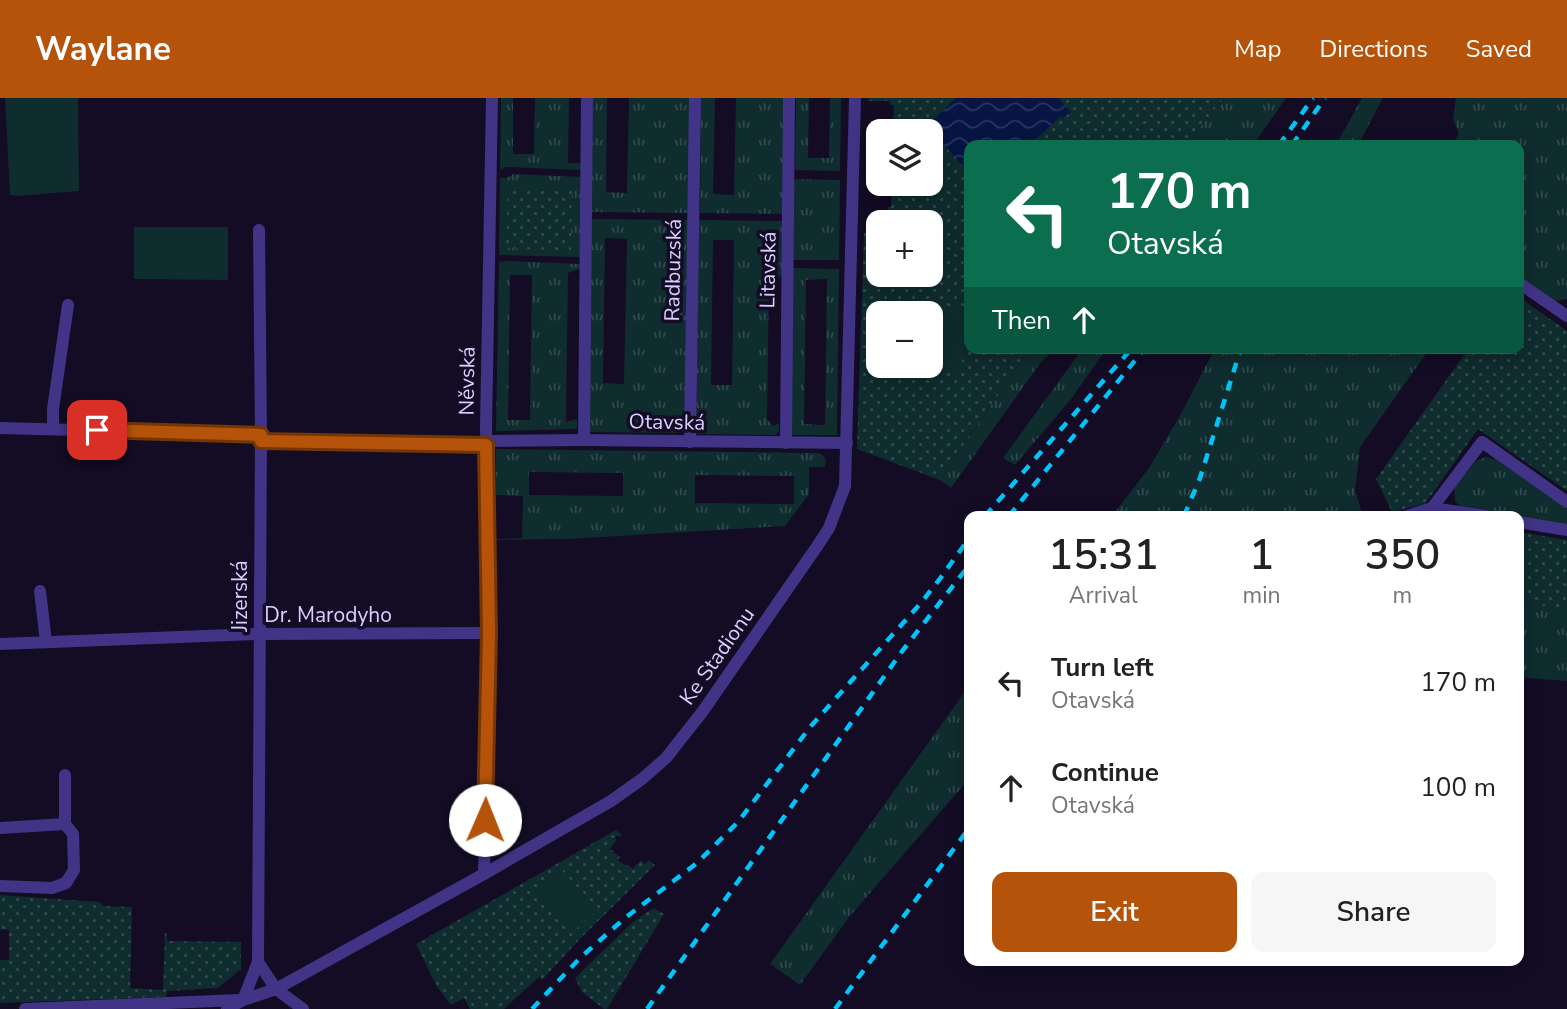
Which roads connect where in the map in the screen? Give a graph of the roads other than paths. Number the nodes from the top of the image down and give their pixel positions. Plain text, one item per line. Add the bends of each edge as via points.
1 (492, 98) edge
2 (587, 98) edge
3 (695, 98) edge
4 (789, 98) edge
5 (855, 98) edge
6 (259, 230) dead end
7 (1524, 286) edge
8 (68, 305) dead end
9 (1567, 316) edge
10 (0, 428) edge
11 (53, 429) junction
12 (261, 438) junction
13 (584, 440) junction
14 (690, 442) junction
15 (486, 443) junction
16 (786, 443) junction
17 (847, 443) junction
18 (1567, 502) edge
19 (1432, 508) junction
20 (1423, 511) edge
21 (1452, 511) edge
22 (1524, 523) edge
23 (1567, 530) edge
24 (40, 591) dead end
25 (489, 633) junction
26 (259, 634) junction
27 (46, 642) junction
28 (0, 644) edge
29 (65, 775) dead end
30 (65, 824) junction
31 (0, 828) edge
32 (484, 874) junction
33 (0, 886) edge
34 (258, 962) junction
35 (276, 989) junction
36 (243, 1000) junction
37 (49, 1008) edge
38 (25, 1009) edge
39 (227, 1009) edge
40 (303, 1009) edge

1 - 15 street, Něvská
2 - 13 street
3 - 14 street, Radbuzská
4 - 16 street, Litavská
5 - 17 street, Ke Stadionu
6 - 12 street, Jizerská
7 - 9 street
8 - 11 street
10 - 11 street, Otavská
11 - 12 street, Otavská
12 - 15 street, Otavská
12 - 26 street, Jizerská
13 - 14 street, Otavská
13 - 15 street, Otavská
14 - 16 street, Otavská
15 - 25 street, Něvská
16 - 17 street, Otavská
17 - 32 street, Ke Stadionu via 845,485 829,528 685,736 642,779
18 - 19 street via 1482,442
19 - 20 street
19 - 21 street
22 - 23 street
24 - 27 street
25 - 26 street, Dr. Marodyho
25 - 32 street, Něvská
26 - 27 street, Dr. Marodyho
26 - 34 street, Jizerská
27 - 28 street, Dr. Marodyho
29 - 30 street
30 - 31 street
30 - 33 street via 73,834 74,870 66,884 52,888
32 - 35 street, Ke Stadionu
34 - 35 street
34 - 36 street, Jizerská
35 - 36 street, Ke Stadionu
35 - 40 street
36 - 37 street, Ke Stadionu
36 - 39 street, Ke Stadionu
37 - 38 street, Ke Stadionu

